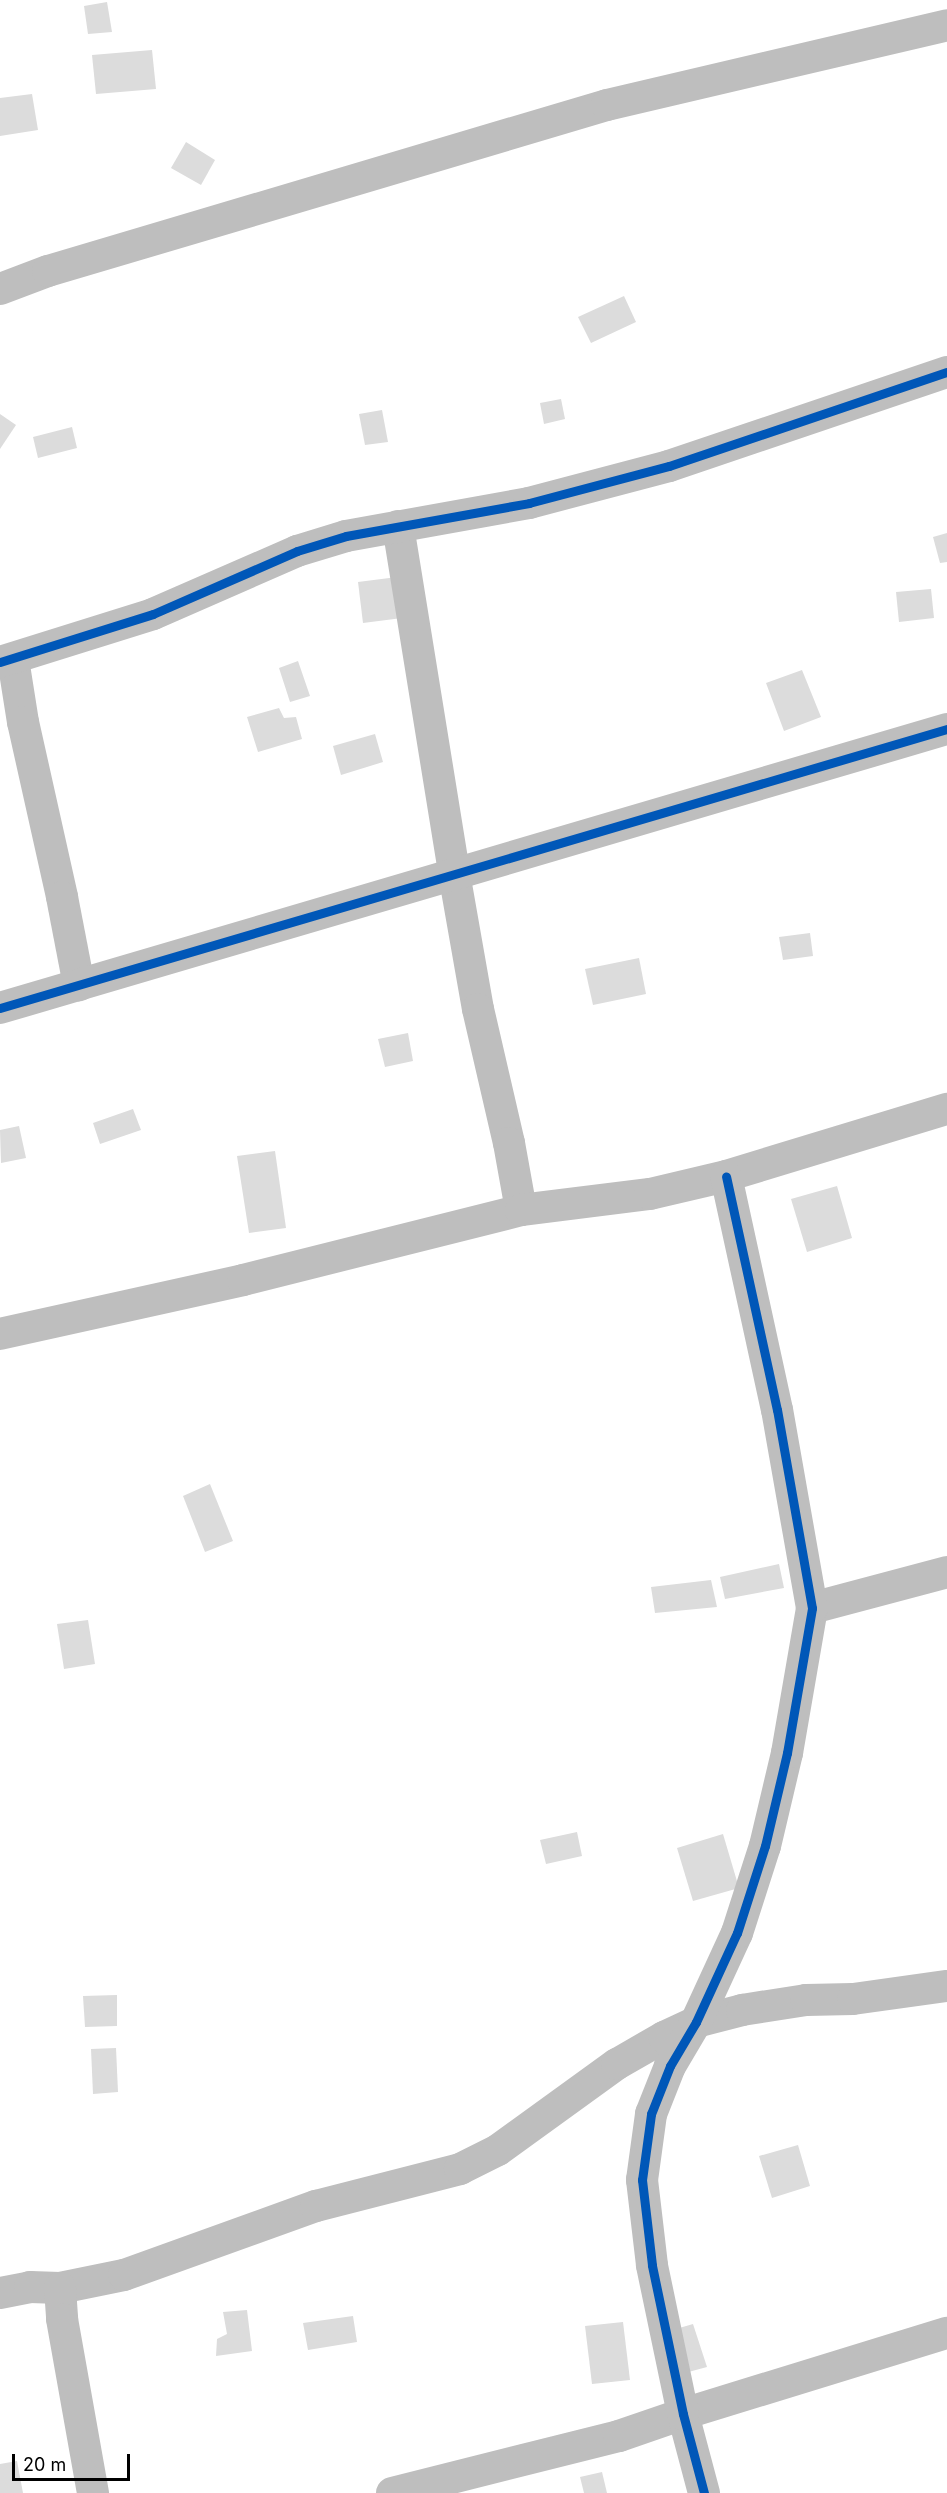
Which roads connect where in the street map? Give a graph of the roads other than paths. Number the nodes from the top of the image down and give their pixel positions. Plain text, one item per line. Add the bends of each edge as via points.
1 (947, 25) edge
2 (0, 289) edge
3 (947, 372) edge
4 (398, 526) junction
5 (6, 660) edge
6 (947, 729) edge
7 (454, 873) junction
8 (79, 985) junction
9 (0, 1008) edge
10 (947, 1109) edge
11 (726, 1176) junction
12 (521, 1210) junction
13 (0, 1334) edge
14 (947, 1572) edge
15 (812, 1608) junction
16 (947, 1986) edge
17 (696, 2022) junction
18 (60, 2288) junction
19 (0, 2293) edge
20 (947, 2333) edge
21 (683, 2414) junction
22 (93, 2493) edge
23 (392, 2493) edge
24 (704, 2493) edge

1 - 2 street via 607,105 48,271
3 - 4 street via 669,466 529,503
4 - 5 street via 297,551 153,614
4 - 7 street
5 - 8 street via 63,897
6 - 7 street
7 - 8 street
7 - 12 street
8 - 9 street
10 - 11 street
11 - 12 street via 650,1194
11 - 15 street via 782,1432
12 - 13 street via 243,1280
14 - 15 street
15 - 17 street via 789,1742 765,1846 737,1933
16 - 17 street via 853,1999 806,2000
17 - 18 street via 617,2064 498,2150 460,2169 316,2206 124,2275
17 - 21 street via 670,2066 651,2114 642,2180 652,2265
18 - 19 street via 30,2287
18 - 22 street
20 - 21 street
21 - 23 street via 619,2436
21 - 24 street

